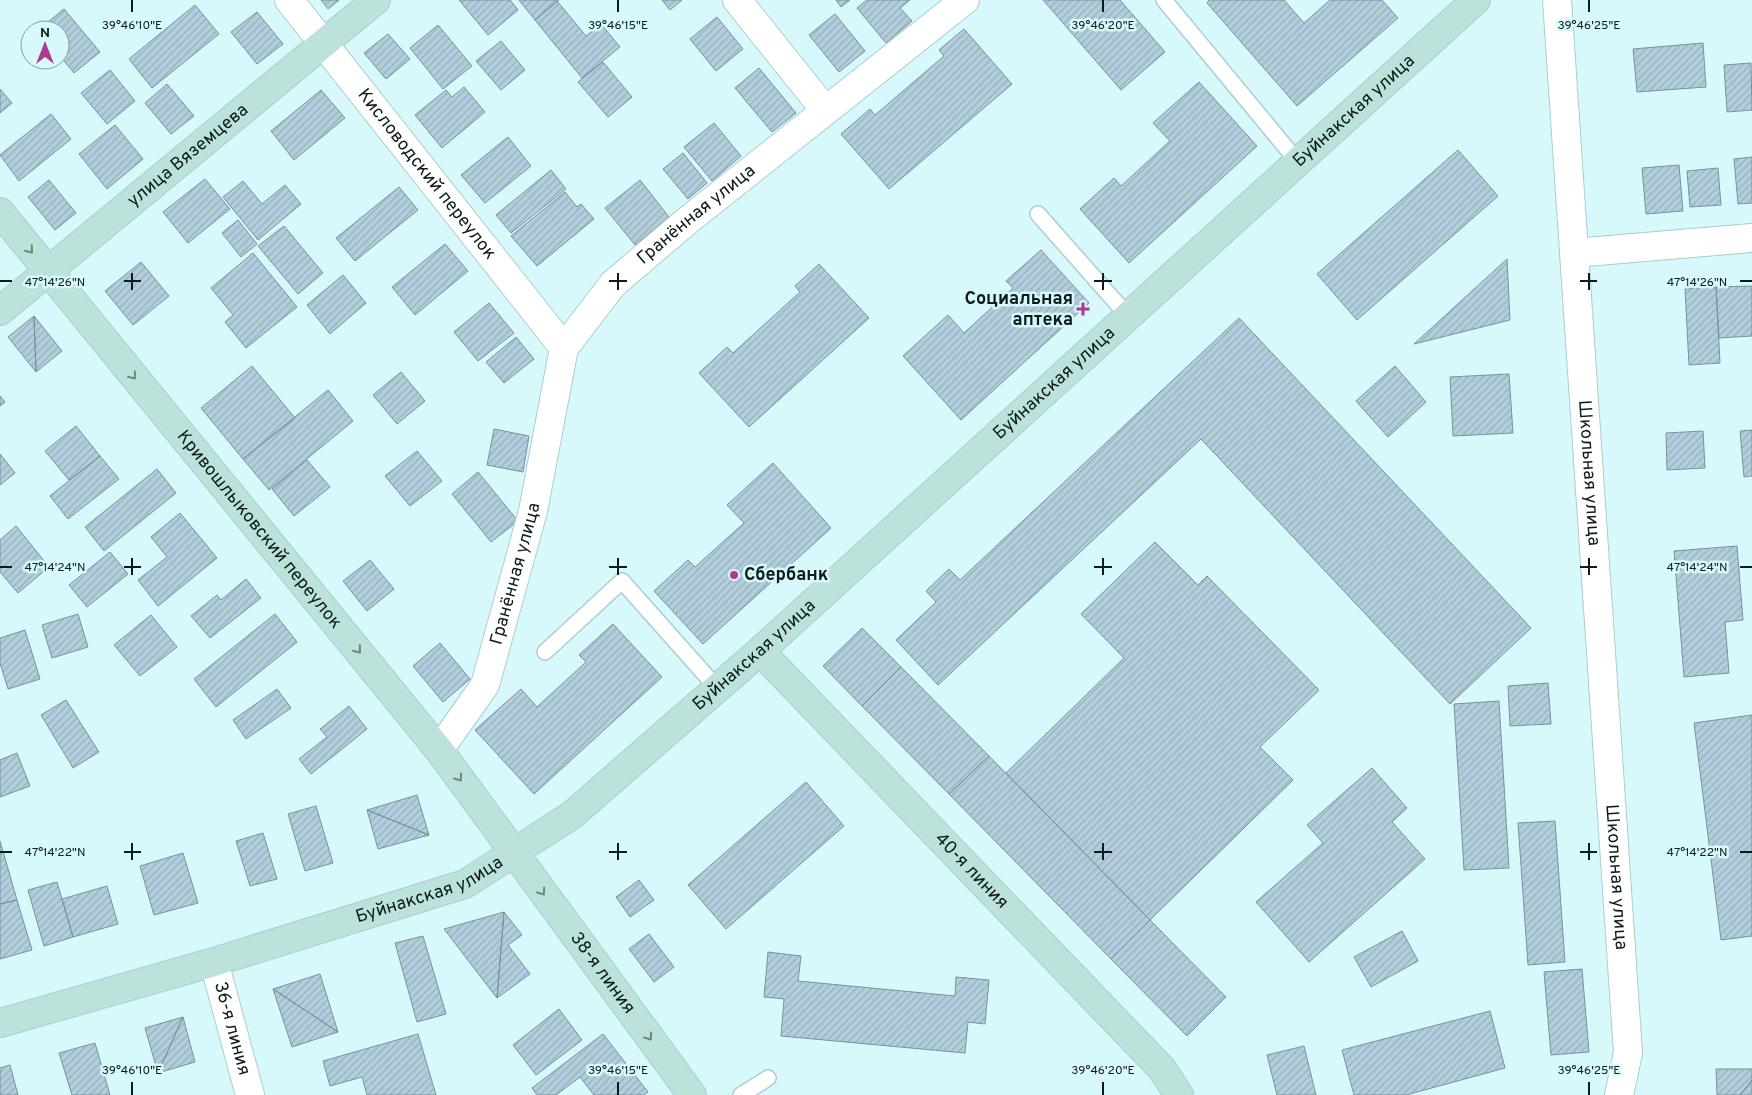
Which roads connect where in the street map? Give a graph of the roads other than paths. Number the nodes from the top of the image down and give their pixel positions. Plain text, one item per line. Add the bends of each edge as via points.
1 (289, 0) edge
2 (376, 0) edge
3 (737, 0) edge
4 (965, 0) edge
5 (1164, 0) edge
6 (1476, 0) edge
7 (1557, 0) edge
8 (323, 42) junction
9 (825, 110) junction
10 (1298, 162) junction
11 (0, 212) edge
12 (1038, 214) dead end
13 (1752, 238) edge
14 (1574, 253) junction
15 (48, 272) junction
16 (0, 310) edge
17 (1128, 316) junction
18 (564, 348) junction
19 (760, 651) junction
20 (545, 652) dead end
21 (717, 688) junction
22 (439, 750) junction
23 (513, 852) junction
24 (214, 962) junction
25 (0, 1023) edge
26 (768, 1078) dead end
27 (1615, 1094) edge
28 (250, 1095) edge
29 (692, 1095) edge
30 (742, 1095) edge
31 (1179, 1095) edge

1 - 8 street, Кисловодский переулок
2 - 8 street, улица Вяземцева
3 - 9 street
4 - 9 street, Гранённая улица
5 - 10 lane
6 - 10 street, Буйнакская улица
7 - 14 street, Школьная улица
8 - 15 street, улица Вяземцева
8 - 18 street, Кисловодский переулок
9 - 18 street, Гранённая улица via 614,284
10 - 17 street, Буйнакская улица
11 -> 15 street, Кривошлыковский переулок
12 - 17 lane
13 - 14 street
14 - 27 street, Школьная улица via 1628,1053
15 - 16 street, улица Вяземцева
15 -> 22 street, Кривошлыковский переулок
17 - 19 street, Буйнакская улица
18 - 22 street, Гранённая улица via 533,511 485,685
19 - 21 street, Буйнакская улица
19 - 31 street, 40-я линия via 1162,1069
20 - 21 lane via 622,581
21 - 23 street, Буйнакская улица via 572,815
22 -> 23 street, Кривошлыковский переулок
23 - 24 street, Буйнакская улица via 465,884
23 -> 29 street, 38-я линия
24 - 25 street, Буйнакская улица
24 - 28 street, 36-я линия
26 - 30 lane

